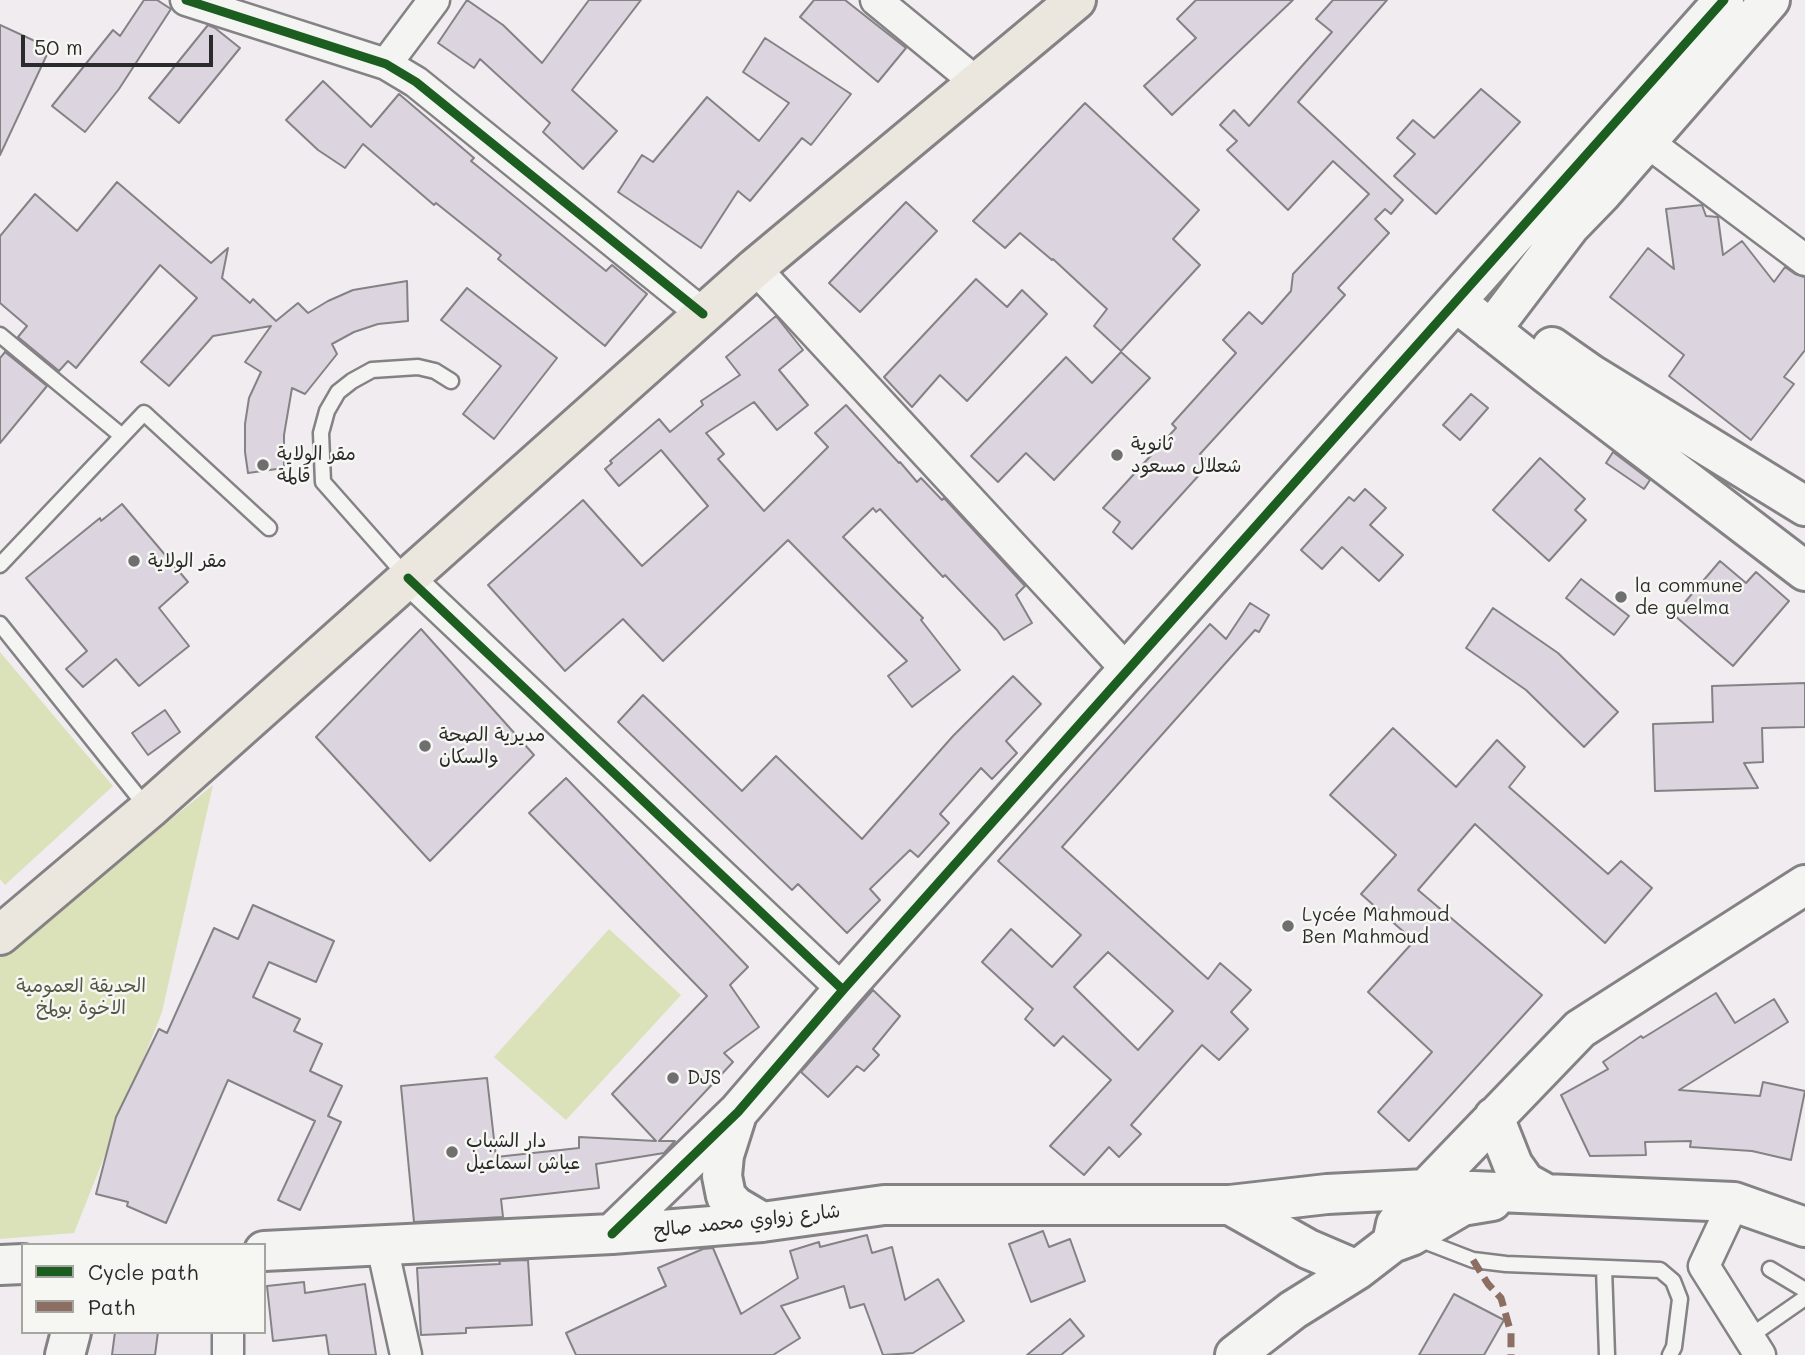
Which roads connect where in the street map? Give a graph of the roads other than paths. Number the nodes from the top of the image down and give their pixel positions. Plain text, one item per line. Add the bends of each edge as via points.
1 (186, 0) edge
2 (434, 0) edge
3 (876, 0) edge
4 (1724, 0) edge
5 (1770, 0) edge
6 (1068, 2) edge
7 (386, 64) junction
8 (976, 83) junction
9 (1646, 141) junction
10 (1805, 260) edge
11 (755, 268) junction
12 (1464, 293) junction
13 (703, 314) junction
14 (1499, 320) junction
15 (0, 335) edge
16 (451, 381) dead end
17 (121, 436) junction
18 (1805, 506) edge
19 (269, 528) dead end
20 (0, 565) edge
21 (1805, 571) edge
22 (408, 578) junction
23 (0, 624) edge
24 (1128, 671) junction
25 (149, 809) junction
26 (1798, 887) edge
27 (0, 935) edge
28 (843, 990) junction
29 (738, 1112) junction
30 (1494, 1117) junction
31 (1426, 1189) junction
32 (1542, 1192) junction
33 (1327, 1194) junction
34 (1734, 1202) junction
35 (1230, 1205) junction
36 (762, 1222) junction
37 (1805, 1227) edge
38 (612, 1234) junction
39 (1402, 1240) junction
40 (382, 1246) junction
41 (1308, 1249) junction
42 (266, 1251) edge
43 (21, 1264) edge
44 (0, 1265) edge
45 (1604, 1268) junction
46 (1770, 1269) dead end
47 (1357, 1270) junction
48 (1805, 1290) edge
49 (1805, 1298) edge
50 (1293, 1311) junction
51 (70, 1334) edge
52 (228, 1334) edge
53 (1755, 1346) edge
54 (65, 1355) edge
55 (228, 1355) edge
56 (406, 1355) edge
57 (1235, 1355) edge
58 (1607, 1355) edge
59 (1670, 1355) edge

1 - 7 street
2 - 7 street
3 - 8 street
4 - 12 street
5 - 9 street
6 - 8 main road
7 - 13 street via 416,82
8 - 11 main road
9 - 10 street
9 - 14 street via 1570,226
11 - 13 main road
11 - 24 street
12 - 14 street
12 - 24 street
13 - 22 main road
14 - 18 street via 1547,343
14 - 21 street
15 - 17 lane
16 - 22 lane via 418,367 372,370 338,392 321,433 323,482
17 - 19 lane via 144,412
17 - 20 lane
22 - 25 main road
22 - 28 street
23 - 25 lane
24 - 28 street
25 - 27 main road
26 - 30 street via 1580,1029
28 - 29 street
29 - 36 street via 724,1155 726,1196
29 - 38 street
30 - 31 street
30 - 32 street via 1513,1165 1525,1181
31 - 32 street, شارع زواوي محمد صالح
31 - 33 street, شارع زواوي محمد صالح
31 - 39 street via 1396,1224
32 - 34 street
32 - 39 street via 1462,1206
33 - 35 street, شارع زواوي محمد صالح
33 - 41 street
34 - 37 street
34 - 53 street via 1704,1266
35 - 36 street, شارع زواوي محمد صالح via 884,1205
35 - 41 street, شارع زواوي محمد صالح
36 - 38 street, شارع زواوي محمد صالح
38 - 40 street, شارع زواوي محمد صالح
39 - 45 lane via 1473,1260
39 - 47 street
40 - 42 street, شارع زواوي محمد صالح
40 - 56 street
41 - 47 street, شارع زواوي محمد صالح
41 - 50 street
43 - 44 street
45 - 58 lane
45 - 59 lane via 1660,1270 1673,1281 1680,1299
46 - 48 lane
47 - 50 street
49 - 53 lane
50 - 57 street
51 - 54 street
52 - 55 street

